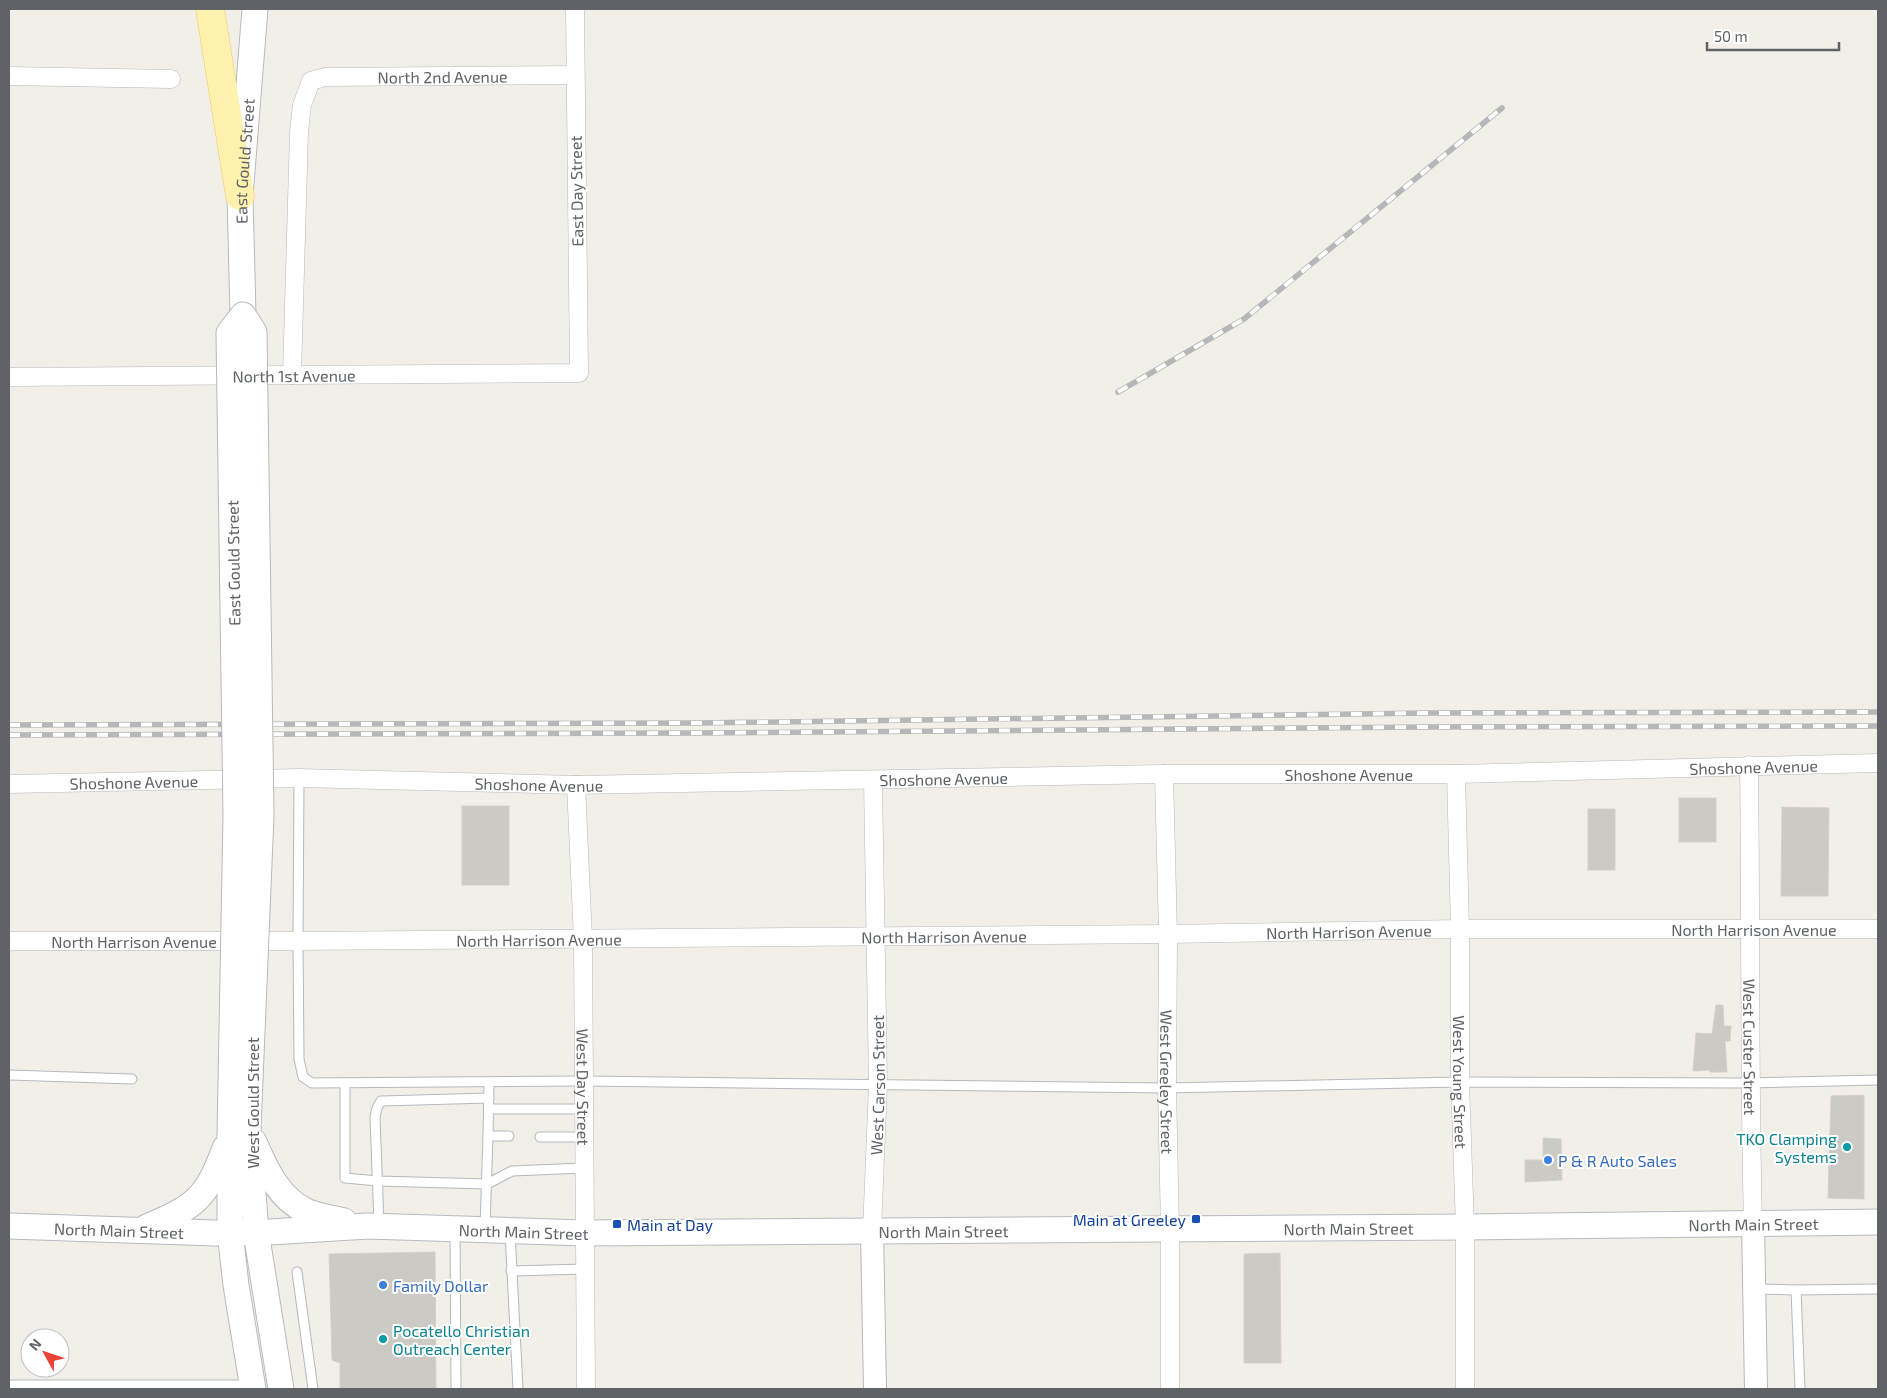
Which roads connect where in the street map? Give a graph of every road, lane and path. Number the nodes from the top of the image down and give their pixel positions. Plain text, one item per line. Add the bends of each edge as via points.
1 (210, 9) edge
2 (255, 9) edge
3 (575, 9) edge
4 (575, 75) junction
5 (9, 76) edge
6 (171, 79) dead end
7 (240, 196) junction
8 (243, 315) junction
9 (579, 373) joint
10 (292, 375) junction
11 (9, 377) edge
12 (1878, 763) edge
13 (1749, 765) junction
14 (1164, 774) junction
15 (1456, 774) junction
16 (299, 778) junction
17 (873, 780) junction
18 (9, 784) edge
19 (576, 785) junction
20 (261, 815) joint
21 (236, 816) joint
22 (1460, 929) junction
23 (1751, 929) junction
24 (1878, 929) edge
25 (1168, 934) junction
26 (876, 936) junction
27 (583, 939) junction
28 (9, 941) edge
29 (298, 941) junction
30 (9, 1075) edge
31 (132, 1079) dead end
32 (1878, 1080) edge
33 (584, 1081) junction
34 (489, 1082) junction
35 (1460, 1082) junction
36 (345, 1083) junction
37 (1750, 1083) junction
38 (878, 1086) junction
39 (1167, 1088) junction
40 (489, 1098) junction
41 (489, 1109) junction
42 (583, 1110) junction
43 (239, 1132) junction
44 (488, 1136) junction
45 (509, 1136) dead end
46 (540, 1137) dead end
47 (584, 1137) junction
48 (584, 1168) junction
49 (378, 1182) junction
50 (487, 1184) junction
51 (1878, 1222) edge
52 (1753, 1223) junction
53 (9, 1226) edge
54 (374, 1226) junction
55 (1465, 1227) junction
56 (455, 1229) junction
57 (1170, 1229) junction
58 (140, 1230) junction
59 (485, 1230) junction
60 (510, 1231) junction
61 (872, 1231) junction
62 (230, 1232) junction
63 (256, 1232) junction
64 (584, 1233) junction
65 (585, 1269) junction
66 (510, 1271) junction
67 (297, 1272) dead end
68 (1754, 1289) junction
69 (1878, 1289) edge
70 (1796, 1290) junction
71 (9, 1385) edge
72 (253, 1387) edge
73 (281, 1389) edge
74 (313, 1389) edge
75 (456, 1389) edge
76 (518, 1389) edge
77 (586, 1389) edge
78 (875, 1389) edge
79 (1170, 1389) edge
80 (1465, 1389) edge
81 (1756, 1389) edge
82 (1800, 1389) edge

1 - 7 main road
2 - 7 main road, East Gould Street
3 - 4 street, East Day Street
4 - 9 street, East Day Street
4 - 10 street, North 2nd Avenue via 324,77 311,81 302,105 299,132
5 - 6 street
7 - 8 main road, East Gould Street
8 - 20 main road, East Gould Street, bridge via 254,332
8 - 21 main road, East Gould Street, bridge via 229,333
9 - 10 street, North 1st Avenue
10 - 11 street, North 1st Avenue
12 - 13 street, Shoshone Avenue
13 - 15 street, Shoshone Avenue
13 - 23 street, West Custer Street
14 - 15 street, Shoshone Avenue
14 - 17 street, Shoshone Avenue
14 - 25 street, West Greeley Street
15 - 22 street, West Young Street
16 - 18 street, Shoshone Avenue
16 - 19 street, Shoshone Avenue
16 - 29 lane
17 - 19 street, Shoshone Avenue
17 - 26 street, West Carson Street
19 - 27 street, West Day Street
20 - 43 main road, West Gould Street, bridge
21 - 43 main road, West Gould Street, bridge
22 - 23 street, North Harrison Avenue
22 - 25 street, North Harrison Avenue
22 - 35 street, West Young Street
23 - 24 street, North Harrison Avenue
23 - 37 street, West Custer Street
25 - 26 street, North Harrison Avenue
25 - 39 street, West Greeley Street
26 - 27 street, North Harrison Avenue
26 - 38 street, West Carson Street
27 - 29 street, North Harrison Avenue
27 - 33 street, West Day Street
28 - 29 street, North Harrison Avenue
29 - 36 lane via 299,1059 303,1078 312,1083
30 - 31 lane
32 - 37 lane
33 - 34 lane
33 - 38 lane
33 - 42 street, West Day Street
34 - 36 lane
34 - 40 lane
35 - 37 lane
35 - 39 lane
35 - 55 street, West Young Street
36 - 49 lane via 345,1178
37 - 52 street, West Custer Street
38 - 39 lane
38 - 61 street, West Carson Street
39 - 57 street, West Greeley Street
40 - 41 lane
40 - 49 lane via 381,1102 375,1116
41 - 42 lane
41 - 44 lane
42 - 47 street, West Day Street
43 - 54 main road via 290,1201 307,1211
43 - 58 main road via 195,1202
43 - 62 main road, West Gould Street
43 - 63 main road, West Gould Street
44 - 45 lane
44 - 50 lane
46 - 47 lane
47 - 48 street, West Day Street
48 - 50 lane via 512,1171
48 - 64 street, West Day Street
49 - 50 lane
49 - 54 lane
50 - 59 lane
51 - 52 main road, North Main Street
52 - 55 main road, North Main Street
52 - 68 street, West Custer Street
53 - 58 main road, North Main Street
54 - 56 main road, North Main Street
54 - 63 main road, North Main Street
55 - 57 main road, North Main Street
55 - 80 street, West Young Street
56 - 59 main road, North Main Street
56 - 75 lane
57 - 61 main road, North Main Street
57 - 79 street, West Greeley Street
58 - 62 main road, North Main Street
59 - 60 main road, North Main Street
60 - 64 main road, North Main Street
60 - 66 lane
61 - 64 main road, North Main Street
61 - 78 street, West Carson Street
62 - 63 main road, North Main Street
62 - 72 main road, West Gould Street
63 - 73 main road, West Gould Street
64 - 65 street, West Day Street
65 - 66 lane
65 - 77 street, West Day Street
66 - 76 lane
67 - 74 lane
68 - 70 lane
68 - 81 street, West Custer Street
69 - 70 lane
70 - 82 lane
71 - 72 lane

